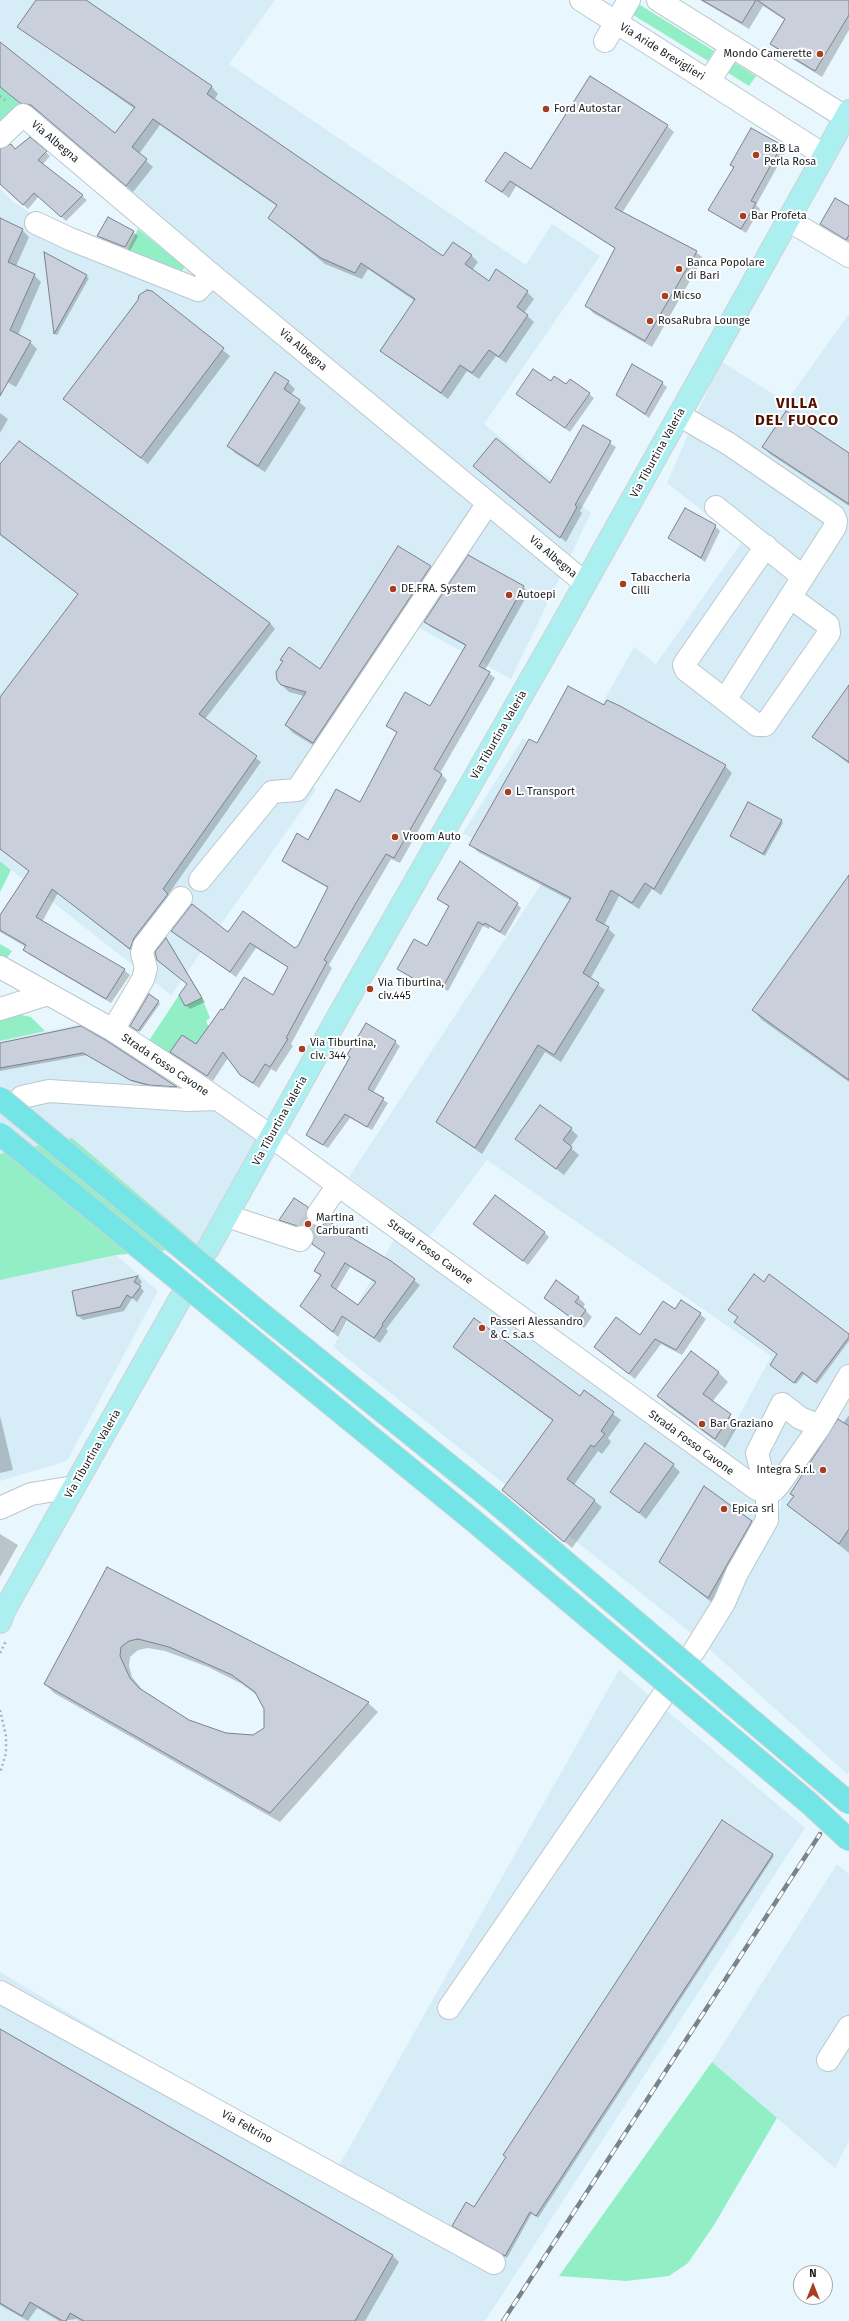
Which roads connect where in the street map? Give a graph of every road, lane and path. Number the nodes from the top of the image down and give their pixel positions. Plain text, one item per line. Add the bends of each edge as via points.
1 (581, 0) edge
2 (629, 0) edge
3 (658, 0) edge
4 (616, 22) junction
5 (605, 41) dead end
6 (732, 46) junction
7 (709, 81) junction
8 (847, 114) edge
9 (0, 137) edge
10 (824, 155) junction
11 (788, 220) junction
12 (36, 223) dead end
13 (849, 256) edge
14 (212, 275) junction
15 (679, 415) junction
16 (488, 503) junction
17 (716, 507) dead end
18 (766, 546) junction
19 (803, 577) junction
20 (585, 583) junction
21 (790, 597) junction
22 (725, 700) junction
23 (200, 880) dead end
24 (181, 898) dead end
25 (0, 967) edge
26 (48, 994) junction
27 (0, 1009) edge
28 (112, 1030) junction
29 (22, 1097) dead end
30 (0, 1098) edge
31 (216, 1099) junction
32 (0, 1134) edge
33 (272, 1136) junction
34 (338, 1185) junction
35 (318, 1214) tunnel mouth
36 (227, 1216) junction
37 (302, 1237) dead end
38 (208, 1249) tunnel mouth
39 (180, 1299) tunnel mouth
40 (849, 1376) edge
41 (820, 1426) junction
42 (74, 1487) junction
43 (770, 1492) junction
44 (0, 1508) edge
45 (1, 1613) edge
46 (694, 1650) dead end
47 (662, 1697) dead end
48 (0, 1710) edge
49 (0, 1772) edge
50 (849, 1803) edge
51 (849, 1840) edge
52 (0, 1992) edge
53 (449, 2008) dead end
54 (849, 2027) edge
55 (828, 2060) dead end
56 (494, 2263) dead end

1 - 4 street, Via Aride Breviglieri
2 - 4 street, Via Aride Breviglieri
3 - 6 street
4 - 5 street
4 - 7 street, Via Aride Breviglieri
6 - 7 street, Via Aride Breviglieri
6 - 8 street
7 - 10 street, Via Aride Breviglieri
8 - 10 main road, Via Tiburtina Valeria
9 - 14 street, Via Albegna via 23,115
10 - 11 main road, Via Tiburtina Valeria
11 - 13 street
11 - 15 main road, Via Tiburtina Valeria
12 - 14 street via 198,290
14 - 16 street, Via Albegna
15 - 19 street via 729,444 834,516 835,527
15 - 20 main road, Via Tiburtina Valeria
16 - 20 street, Via Albegna
16 - 23 street via 297,790 272,792
17 - 18 street
18 - 19 street
18 - 22 street via 684,665 686,670
19 - 21 street
20 - 33 main road, Via Tiburtina Valeria
21 - 22 street
21 - 22 street via 828,625 829,633 765,726 757,726
24 - 28 street via 144,946 142,953 146,968 143,979
25 - 26 street, Strada Fosso Cavone
26 - 27 street
26 - 28 street, Strada Fosso Cavone
28 - 31 street, Strada Fosso Cavone
29 - 31 street via 49,1091 188,1100
30 - 50 highway, bridge via 496,1503
31 - 33 street, Strada Fosso Cavone
32 - 51 highway, bridge via 475,1522
33 - 34 street, Strada Fosso Cavone
33 - 36 main road, Via Tiburtina Valeria
34 - 35 street
34 - 43 street, Strada Fosso Cavone via 732,1473 757,1489
36 - 37 street via 300,1240
36 - 38 main road, Via Tiburtina Valeria
39 - 42 main road, Via Tiburtina Valeria
40 - 41 street
41 - 43 street via 780,1484
41 - 43 street via 800,1418 782,1404 757,1453
42 - 44 street via 31,1494
42 - 45 main road, Via Tiburtina Valeria
43 - 46 street via 762,1531 737,1573 724,1603
47 - 53 street
48 - 49 path via 6,1736 6,1753
52 - 56 street, Via Feltrino
54 - 55 street

